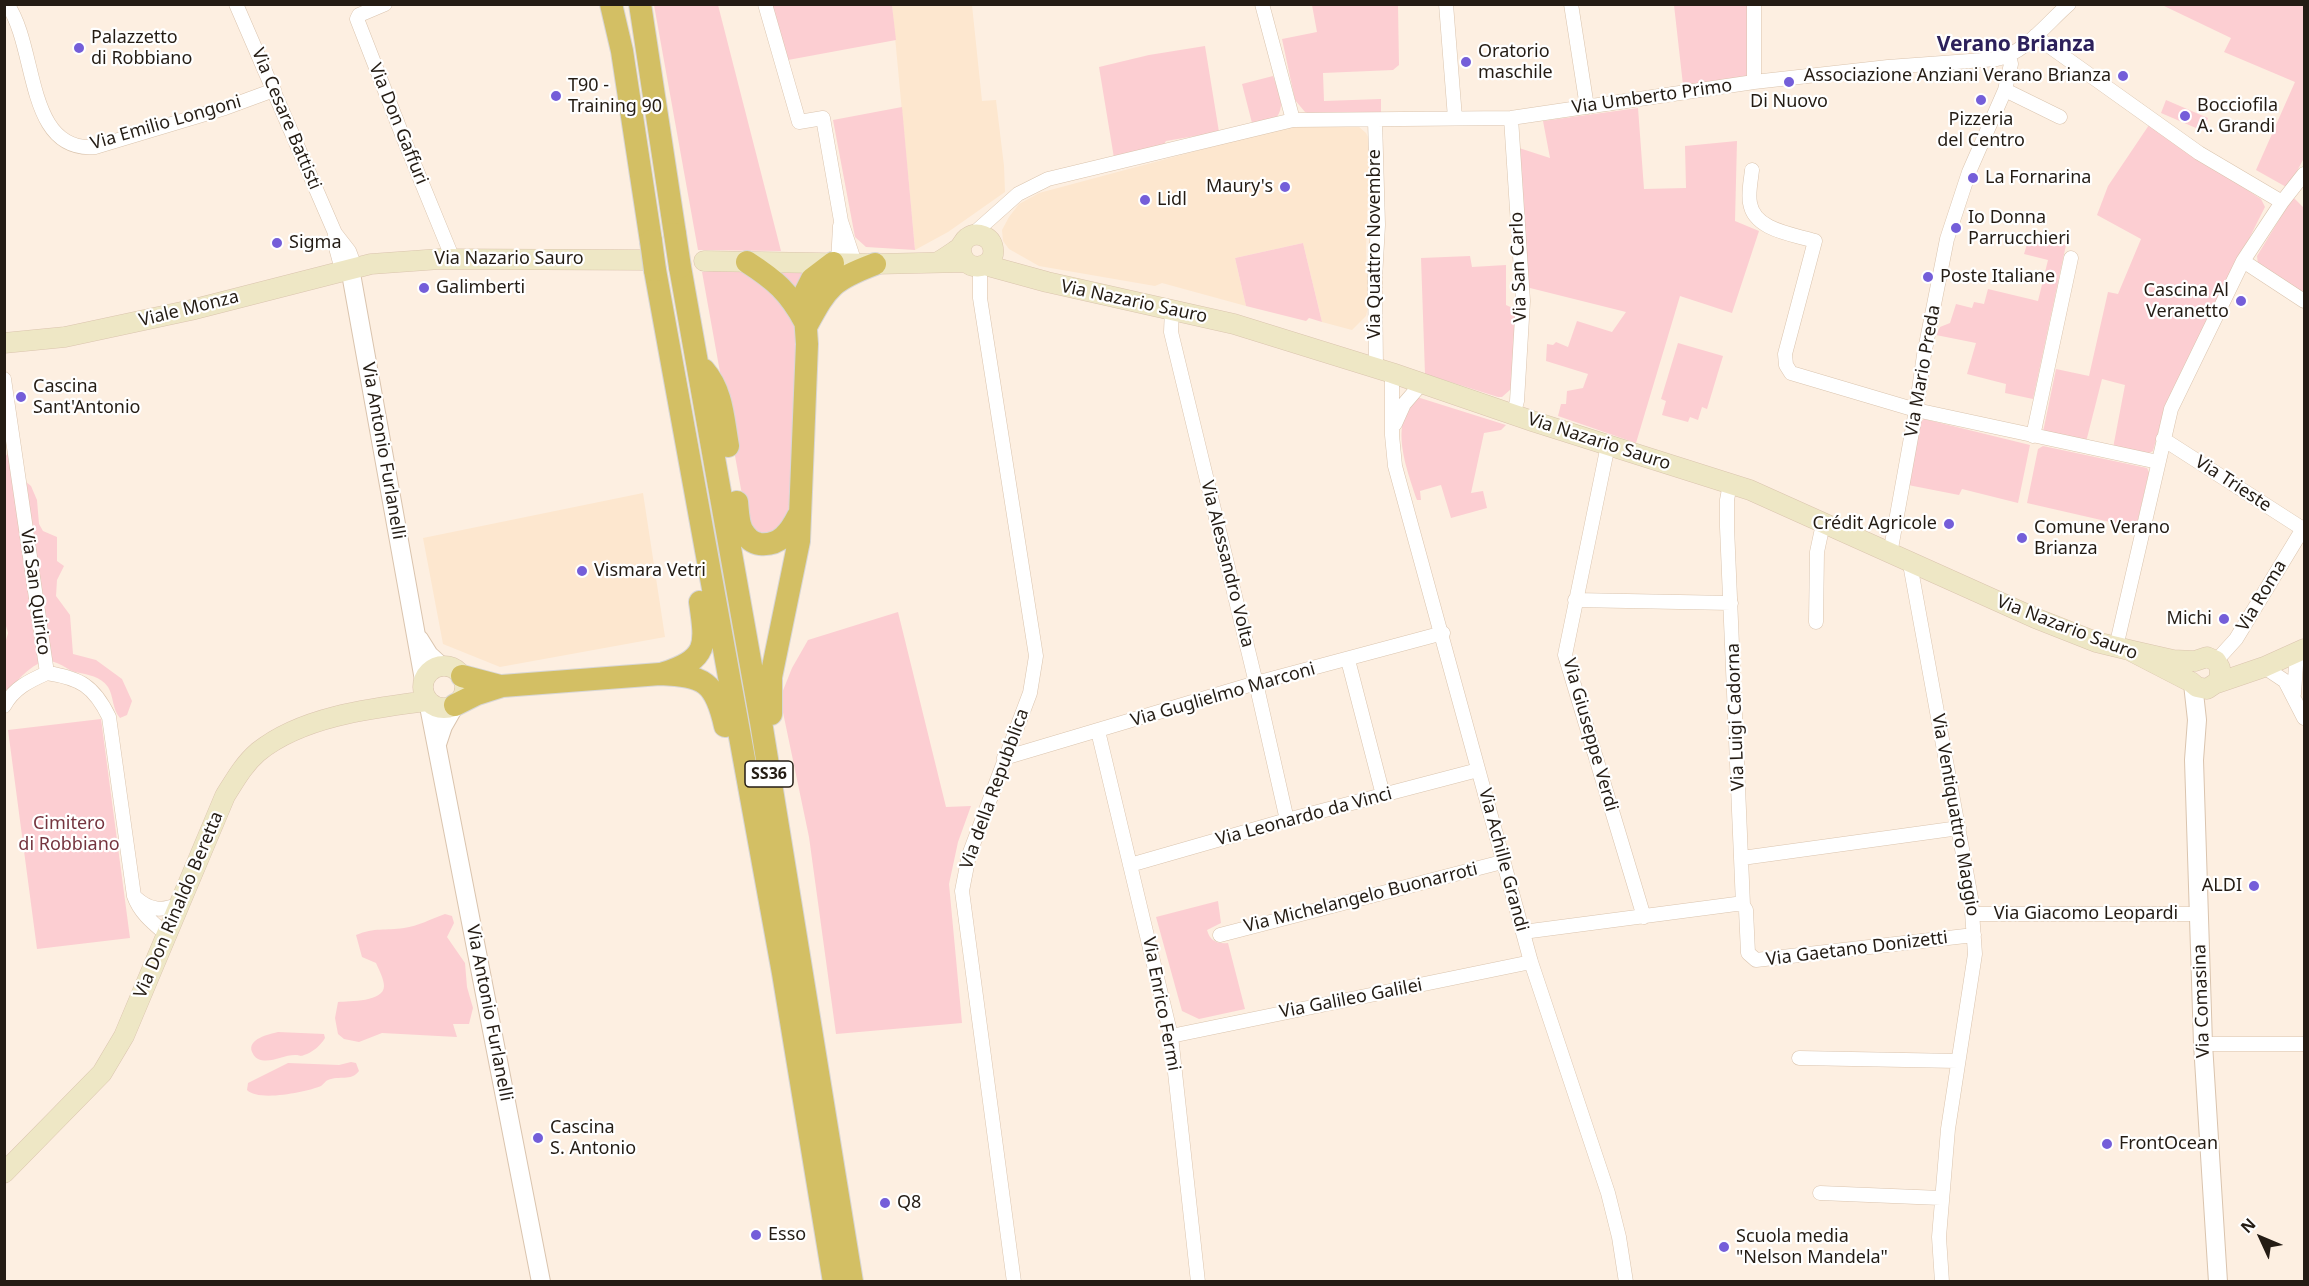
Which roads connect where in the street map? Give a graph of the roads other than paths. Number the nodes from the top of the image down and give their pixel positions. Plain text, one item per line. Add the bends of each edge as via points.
1 (6, 4) edge
2 (236, 4) edge
3 (385, 4) edge
4 (611, 4) edge
5 (640, 4) edge
6 (765, 4) edge
7 (1262, 4) edge
8 (1446, 4) edge
9 (1571, 4) edge
10 (1755, 4) edge
11 (2069, 4) edge
12 (2035, 36) junction
13 (2009, 55) junction
14 (1754, 82) junction
15 (274, 90) junction
16 (2005, 90) junction
17 (1587, 107) junction
18 (2060, 117) dead end
19 (1455, 118) junction
20 (1511, 118) junction
21 (1293, 120) junction
22 (1375, 120) junction
23 (1752, 170) dead end
24 (2304, 174) edge
25 (2282, 202) junction
26 (977, 254) junction
27 (651, 257) junction
28 (2071, 258) dead end
29 (453, 259) junction
30 (704, 261) dead end
31 (2243, 261) junction
32 (747, 262) junction
33 (839, 265) junction
34 (355, 267) junction
35 (822, 296) junction
36 (2304, 301) edge
37 (1172, 309) junction
38 (807, 324) junction
39 (4, 343) edge
40 (697, 362) junction
41 (1384, 370) junction
42 (4, 379) edge
43 (1422, 383) junction
44 (1916, 410) junction
45 (1513, 415) junction
46 (1392, 435) junction
47 (2033, 436) junction
48 (2163, 440) junction
49 (1608, 445) junction
50 (2158, 462) junction
51 (1730, 484) junction
52 (696, 500) junction
53 (798, 516) junction
54 (1823, 524) junction
55 (2304, 528) edge
56 (1890, 554) junction
57 (1910, 564) junction
58 (1575, 600) junction
59 (1731, 603) junction
60 (1816, 622) dead end
61 (1443, 633) junction
62 (416, 635) junction
63 (2122, 649) junction
64 (2303, 649) edge
65 (1348, 660) junction
66 (441, 666) junction
67 (2258, 669) junction
68 (47, 674) junction
69 (660, 674) junction
70 (462, 676) junction
71 (2207, 678) junction
72 (1256, 683) junction
73 (502, 686) junction
74 (425, 690) junction
75 (2294, 694) junction
76 (455, 705) junction
77 (4, 706) edge
78 (2304, 718) edge
79 (1098, 731) junction
80 (437, 744) junction
81 (1004, 758) junction
82 (1478, 770) junction
83 (1383, 795) junction
84 (1287, 820) junction
85 (1959, 828) junction
86 (1742, 858) junction
87 (1502, 862) junction
88 (785, 865) junction
89 (1130, 865) junction
90 (134, 896) junction
91 (180, 903) junction
92 (1743, 905) junction
93 (1973, 914) junction
94 (2199, 914) junction
95 (1644, 917) junction
96 (775, 928) junction
97 (1523, 932) junction
98 (166, 934) junction
99 (1220, 935) dead end
100 (1974, 935) junction
101 (1747, 949) joint
102 (1531, 962) junction
103 (1171, 1036) junction
104 (2203, 1044) junction
105 (2304, 1044) edge
106 (1798, 1058) dead end
107 (1958, 1061) junction
108 (4, 1173) edge
109 (1820, 1193) dead end
110 (1941, 1198) junction
111 (542, 1281) edge
112 (834, 1281) edge
113 (852, 1281) edge
114 (1014, 1281) edge
115 (1198, 1281) edge
116 (1626, 1281) edge
117 (1942, 1281) edge
118 (2218, 1281) edge

1 - 15 street, Via Emilio Longoni via 20,30 45,120 58,137 76,146 96,147
2 - 15 street, Via Cesare Battisti
3 - 29 street, Via Don Gaffuri via 358,15 357,19
4 - 27 highway, SS36 via 622,51
5 - 40 highway, SS36, bridge
6 - 33 street via 799,122 823,118 841,221
7 - 21 street
8 - 19 street
9 - 17 street
10 - 14 street
11 - 12 street
12 - 13 street
12 - 25 street via 2199,153
13 - 14 street, Via Umberto Primo
13 - 16 street, Via Mario Preda via 2011,64
14 - 17 street, Via Umberto Primo
15 - 34 street, Via Cesare Battisti via 335,233 335,244
16 - 18 street
16 - 44 street, Via Mario Preda via 1969,172 1947,239
17 - 20 street, Via Umberto Primo
19 - 20 street, Via Umberto Primo
19 - 22 street, Via Umberto Primo
20 - 45 street, Via San Carlo via 1523,301
21 - 22 street, Via Umberto Primo
21 - 26 street, Via Umberto Primo via 1048,179 1018,194 997,214
22 - 41 street, Via Quattro Novembre via 1375,278
23 - 44 street via 1749,201 1754,217 1767,226 1815,241 1785,354 1791,373
24 - 25 street
25 - 31 street
26 - 33 main road via 938,262
26 - 37 main road, Via Nazario Sauro via 1015,273
26 - 81 street, Via della Repubblica via 980,298 1036,656 1030,693
27 - 29 main road, Via Nazario Sauro
27 - 52 highway, SS36
28 - 47 street
29 - 34 main road, Via Nazario Sauro via 411,259
30 - 32 main road
31 - 36 street
31 - 48 street via 2171,409
32 - 33 main road
32 - 38 highway via 785,290
33 - 35 highway
33 - 35 highway via 846,276
33 - 38 highway via 812,279 804,302
34 - 39 main road, Viale Monza via 191,310 65,337
34 - 62 street, Via Antonio Furlanelli
35 - 38 highway
37 - 41 main road, Via Nazario Sauro
37 - 72 street, Via Alessandro Volta via 1171,332
38 - 53 highway
40 - 53 highway via 711,378 720,398 741,528 755,543 771,544 786,535
40 - 88 highway, SS36
41 - 43 main road, Via Nazario Sauro
41 - 46 street, Via Achille Grandi
42 - 68 street, Via San Quirico
43 - 45 main road, Via Nazario Sauro
43 - 46 street, Via Achille Grandi via 1404,404
44 - 47 street
44 - 56 street, Via Mario Preda
45 - 49 main road, Via Nazario Sauro
46 - 61 street, Via Achille Grandi via 1395,466
47 - 50 street
48 - 50 street
48 - 55 street, Via Trieste
49 - 51 main road, Via Nazario Sauro
49 - 58 street, Via Giuseppe Verdi
50 - 63 street
51 - 54 main road, Via Nazario Sauro
51 - 59 street, Via Luigi Cadorna via 1727,508
52 - 69 highway via 690,533 705,636 702,647 688,664
52 - 96 highway, SS36
53 - 88 highway via 799,541 769,687 783,806
54 - 56 main road, Via Nazario Sauro
54 - 60 street
55 - 71 street, Via Roma via 2236,639
56 - 57 main road, Via Nazario Sauro
57 - 63 main road, Via Nazario Sauro via 2035,618
57 - 85 street, Via Ventiquattro Maggio
58 - 59 street
58 - 95 street, Via Giuseppe Verdi via 1565,655
59 - 86 street, Via Luigi Cadorna
61 - 65 street, Via Guglielmo Marconi
61 - 82 street, Via Achille Grandi
62 - 66 street, Via Antonio Furlanelli
62 - 74 street, Via Antonio Furlanelli
63 - 71 main road, Via Nazario Sauro
63 - 71 main road via 2173,660 2207,657
64 - 67 main road
64 - 75 street via 2296,665
65 - 72 street, Via Guglielmo Marconi
65 - 83 street
66 - 70 main road via 453,668
66 - 74 main road via 430,670
67 - 71 main road
67 - 75 street via 2285,681
68 - 77 street via 20,686
68 - 90 street, Via San Quirico via 67,676 86,685 100,698 109,717
69 - 73 highway
69 - 96 highway via 698,678 707,684 720,705 755,894
70 - 73 highway
70 - 76 main road via 465,692
71 - 94 street, Via Comasina via 2197,720 2194,760
72 - 79 street, Via Guglielmo Marconi
72 - 84 street, Via Alessandro Volta
73 - 76 highway
74 - 76 main road via 438,708
74 - 80 street, Via Antonio Furlanelli
74 - 91 main road, Via Don Rinaldo Beretta via 399,705 310,723 257,753 225,796
75 - 78 street
76 - 80 street
79 - 81 street, Via Guglielmo Marconi
79 - 89 street, Via Enrico Fermi
80 - 111 street, Via Antonio Furlanelli
81 - 114 street, Via della Repubblica via 969,855 962,891
82 - 83 street, Via Leonardo da Vinci
82 - 87 street, Via Achille Grandi
83 - 84 street, Via Leonardo da Vinci
84 - 89 street, Via Leonardo da Vinci
85 - 86 street
85 - 93 street, Via Ventiquattro Maggio
86 - 92 street, Via Luigi Cadorna
87 - 97 street, Via Achille Grandi
87 - 99 street, Via Michelangelo Buonarroti
88 - 113 highway, SS36
89 - 103 street, Via Enrico Fermi
90 - 91 street via 154,909
90 - 98 street, Via San Quirico via 145,915
91 - 98 main road, Via Don Rinaldo Beretta
92 - 95 street
92 - 101 street, Via Luigi Cadorna
93 - 94 street, Via Giacomo Leopardi
93 - 100 street, Via Ventiquattro Maggio
94 - 104 street, Via Comasina
95 - 97 street
96 - 112 highway, SS36
97 - 102 street, Via Achille Grandi
98 - 108 main road, Via Don Rinaldo Beretta via 124,1036 102,1073
100 - 101 street, Via Gaetano Donizetti via 1756,960
100 - 107 street, Via Ventiquattro Maggio via 1975,954
102 - 103 street, Via Galileo Galilei
102 - 116 street, Via Achille Grandi via 1608,1193
103 - 115 street, Via Enrico Fermi
104 - 105 street
104 - 118 street, Via Comasina
106 - 107 street
107 - 110 street, Via Ventiquattro Maggio
109 - 110 street
110 - 117 street, Via Ventiquattro Maggio

